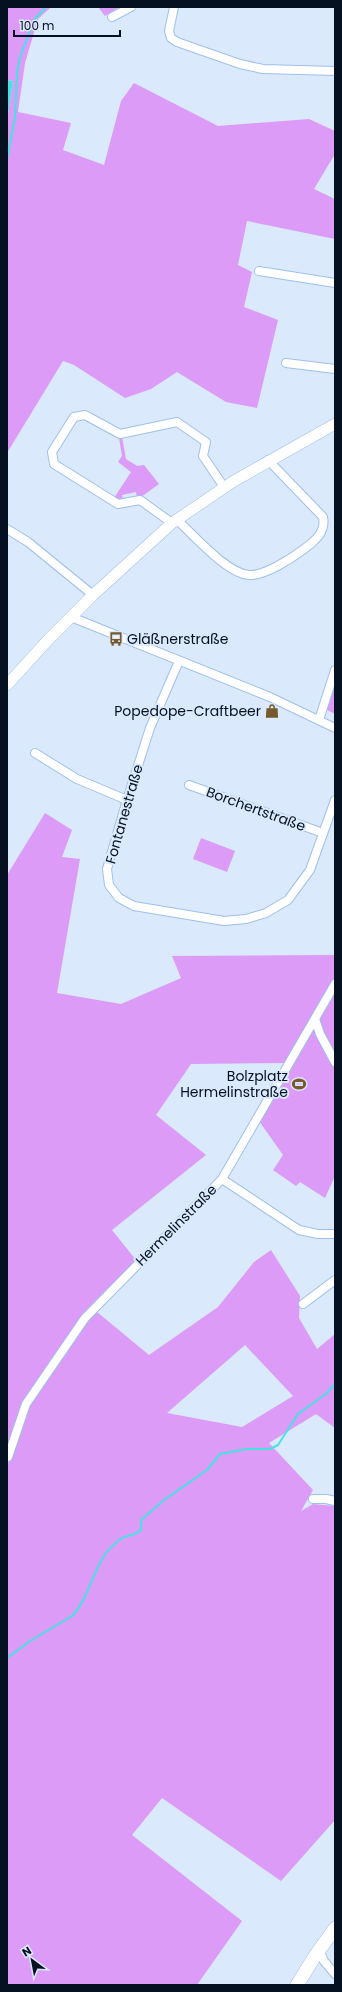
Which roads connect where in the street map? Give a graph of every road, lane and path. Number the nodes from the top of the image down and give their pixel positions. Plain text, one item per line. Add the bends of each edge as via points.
1 (131, 7) edge
2 (174, 7) edge
3 (112, 17) dead end
4 (335, 71) edge
5 (259, 271) dead end
6 (335, 283) edge
7 (286, 363) dead end
8 (335, 369) edge
9 (335, 424) edge
10 (268, 460) junction
11 (224, 486) junction
12 (174, 521) junction
13 (7, 528) edge
14 (93, 595) junction
15 (71, 617) junction
16 (179, 661) junction
17 (335, 670) edge
18 (7, 685) edge
19 (319, 720) junction
20 (335, 728) edge
21 (35, 753) dead end
22 (189, 786) dead end
23 (127, 800) junction
24 (335, 800) edge
25 (323, 833) junction
26 (335, 984) edge
27 (315, 1019) junction
28 (335, 1062) edge
29 (222, 1179) junction
30 (335, 1234) edge
31 (335, 1280) edge
32 (303, 1304) dead end
33 (8, 1457) dead end
34 (313, 1499) dead end
35 (335, 1501) edge
36 (335, 1928) edge
37 (319, 1950) junction
38 (335, 1974) edge
39 (297, 1985) edge

1 - 3 street
2 - 4 street via 169,31 174,41 240,64 263,69
5 - 6 street
7 - 8 street
9 - 10 street
10 - 11 street
10 - 12 street via 323,517 324,522 318,538 285,562 256,574 244,573 221,560
11 - 12 street
11 - 12 street via 203,456 206,442 177,422 120,434 85,415 74,416 52,452 54,464 118,504 140,500
12 - 14 street
13 - 14 street
14 - 15 street
15 - 16 street
15 - 18 street
16 - 19 street via 274,698
16 - 23 street, Fontanestraße via 150,728
17 - 19 street
19 - 20 street
21 - 23 street via 77,779
22 - 25 street, Borchertstraße
23 - 25 street, Fontanestraße via 107,870 112,890 128,904 224,921 246,919 266,913 288,900 310,870
24 - 25 street, Fontanestraße
26 - 27 street, Hermelinstraße
27 - 28 street
27 - 29 street, Hermelinstraße
29 - 30 street via 299,1230
29 - 33 street, Hermelinstraße via 85,1318 26,1404
31 - 32 street
34 - 35 street
36 - 37 main road
37 - 38 street
37 - 39 main road

